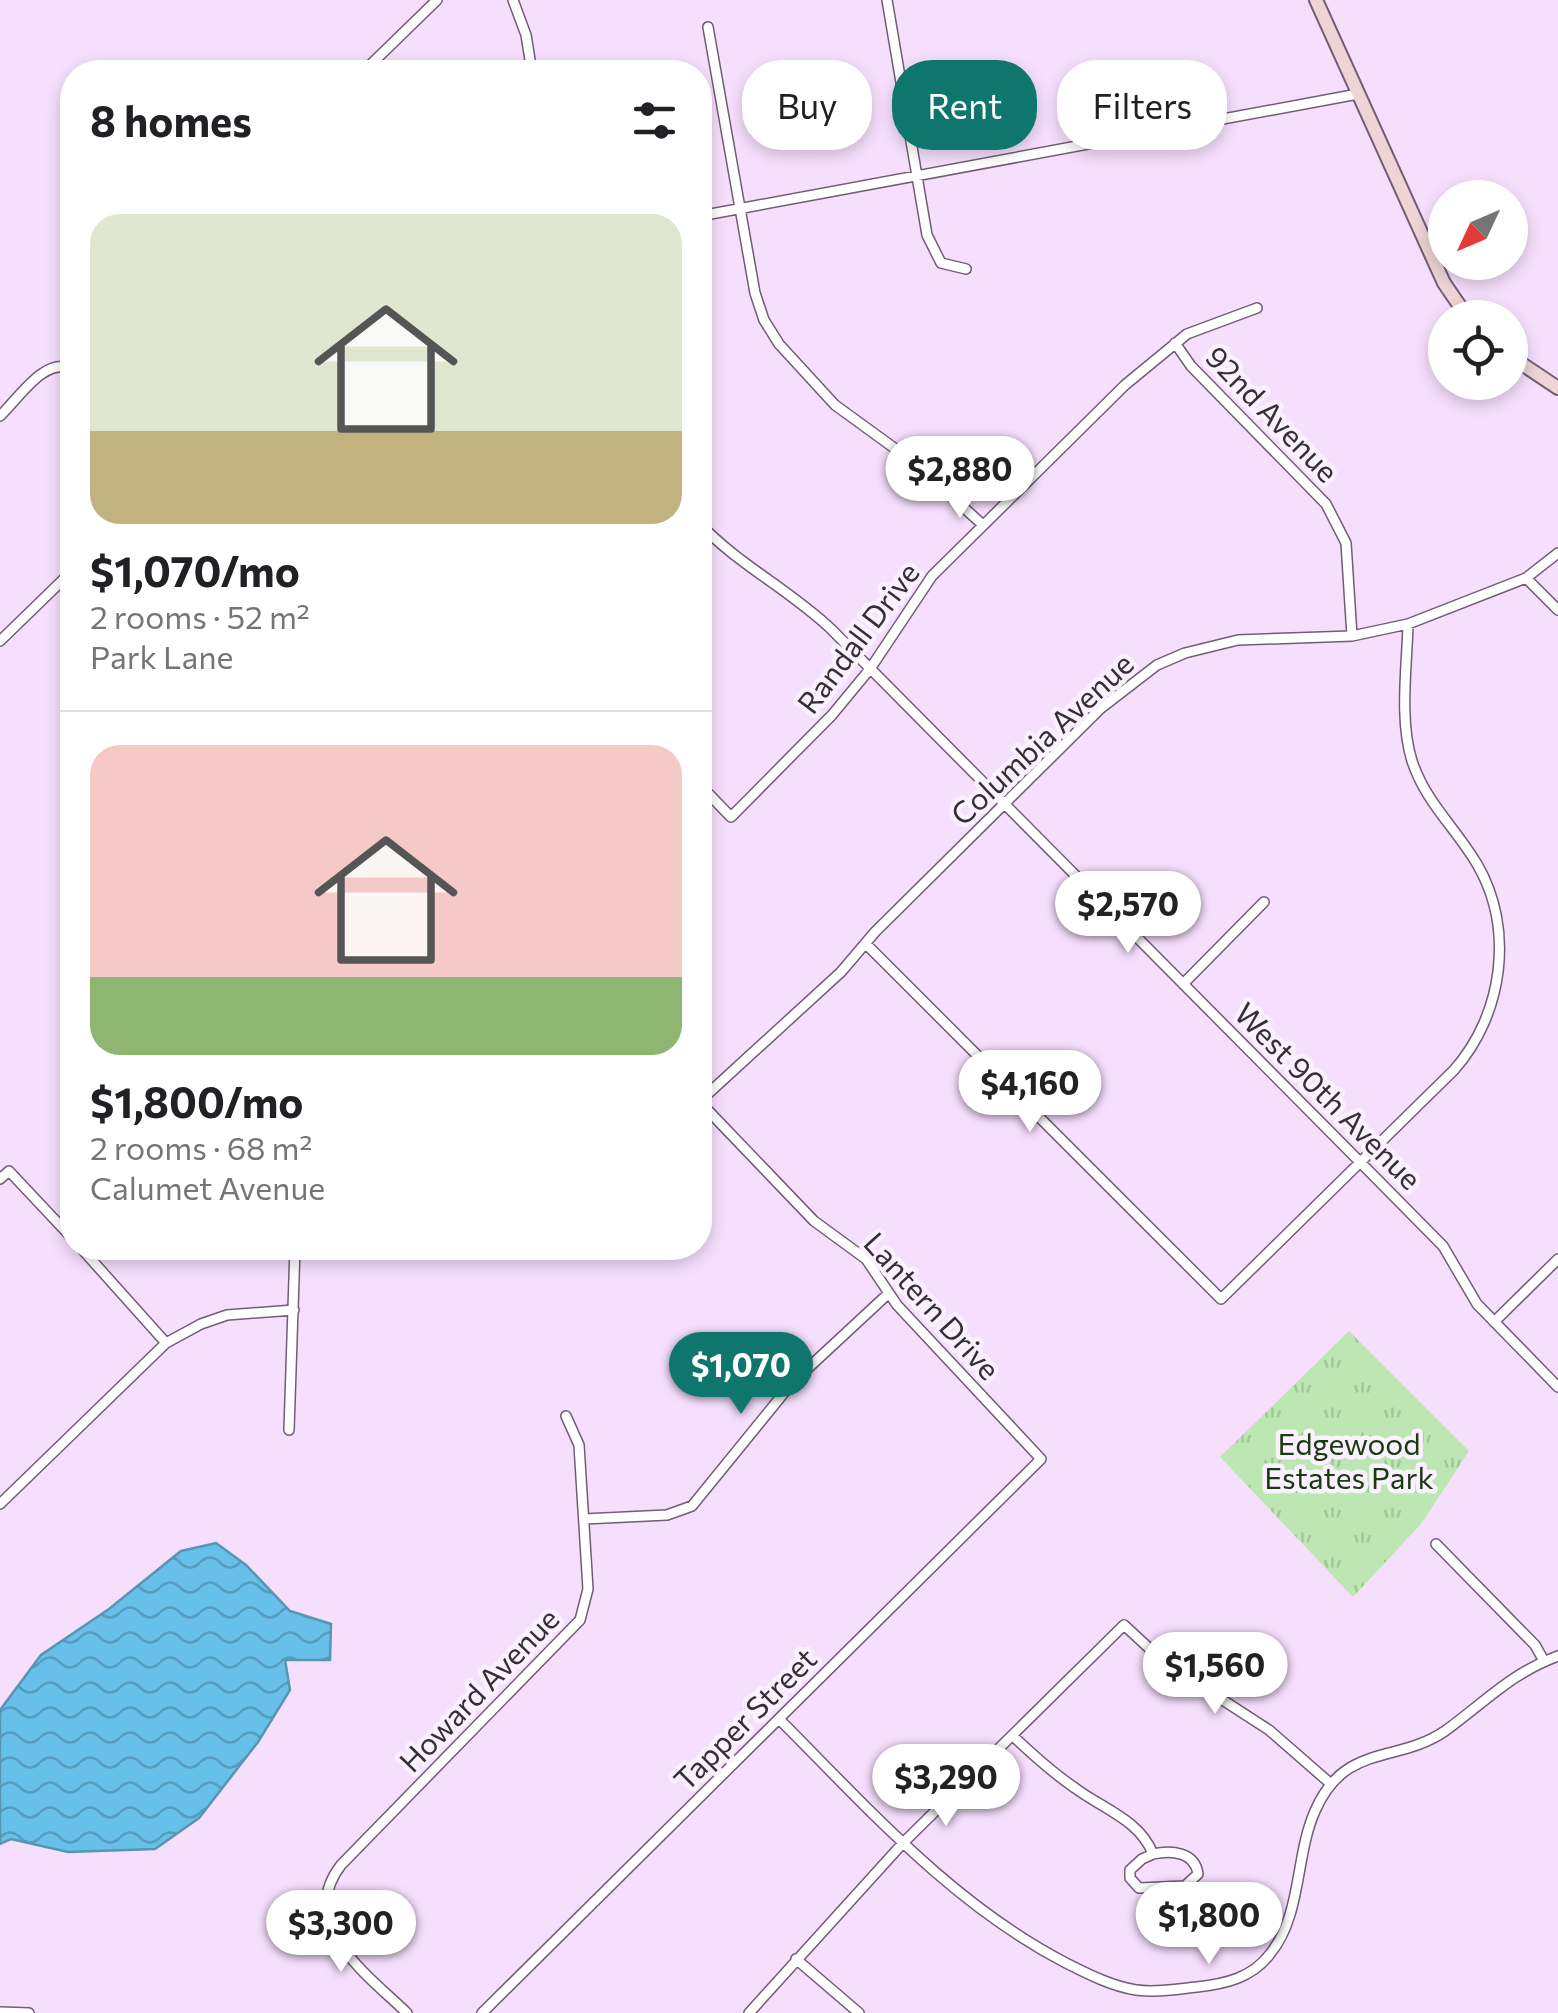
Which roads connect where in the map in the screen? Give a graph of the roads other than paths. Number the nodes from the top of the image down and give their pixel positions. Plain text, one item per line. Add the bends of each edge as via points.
1 (437, 0) edge
2 (513, 0) edge
3 (886, 0) edge
4 (1316, 0) edge
5 (708, 26) dead end
6 (376, 60) edge
7 (530, 60) edge
8 (1358, 94) junction
9 (918, 176) junction
10 (739, 209) junction
11 (712, 214) edge
12 (966, 270) dead end
13 (1456, 300) edge
14 (1257, 308) dead end
15 (1175, 343) junction
16 (60, 364) edge
17 (1528, 368) edge
18 (1558, 388) edge
19 (0, 416) edge
20 (983, 525) junction
21 (712, 536) edge
22 (1558, 554) edge
23 (1526, 578) junction
24 (60, 583) edge
25 (1558, 610) edge
26 (1408, 624) junction
27 (1352, 636) junction
28 (0, 642) edge
29 (870, 669) junction
30 (712, 797) edge
31 (1004, 804) junction
32 (1264, 902) dead end
33 (866, 944) junction
34 (1183, 984) junction
35 (712, 1091) edge
36 (712, 1115) edge
37 (1361, 1162) junction
38 (0, 1179) edge
39 (60, 1225) edge
40 (1558, 1259) edge
41 (92, 1260) edge
42 (296, 1260) edge
43 (889, 1293) junction
44 (294, 1310) junction
45 (1494, 1322) junction
46 (166, 1343) junction
47 (1558, 1387) edge
48 (566, 1416) dead end
49 (289, 1430) dead end
50 (1041, 1459) joint
51 (0, 1504) edge
52 (584, 1519) junction
53 (1436, 1544) dead end
54 (1558, 1656) edge
55 (1544, 1661) junction
56 (779, 1718) junction
57 (1013, 1736) junction
58 (1331, 1784) junction
59 (903, 1843) junction
60 (1154, 1854) junction
61 (796, 1958) junction
62 (0, 2012) edge
63 (28, 2013) edge
64 (406, 2013) edge
65 (482, 2013) edge
66 (748, 2013) edge
67 (859, 2013) edge

1 - 6 street
2 - 7 street
3 - 9 street
4 - 8 street
5 - 10 street
8 - 9 street
8 - 13 street
9 - 10 street
9 - 12 street via 927,235 941,263
10 - 11 street
10 - 20 street via 757,303 783,350 846,416 912,461
14 - 15 street, Randall Drive
15 - 20 street, Randall Drive
15 - 27 street, 92nd Avenue via 1326,504 1346,543
16 - 19 street via 49,367
17 - 18 street
20 - 29 street, Randall Drive via 926,583
21 - 29 street, West 90th Avenue via 819,618
22 - 23 street, Columbia Avenue
23 - 25 street
23 - 26 street, Columbia Avenue
24 - 28 street
26 - 27 street, Columbia Avenue
26 - 37 street via 1408,746 1426,795 1486,881 1496,920 1497,984 1487,1020 1465,1057
27 - 31 street, Columbia Avenue via 1238,640 1172,658 1111,698
29 - 30 street, Randall Drive via 731,817
29 - 31 street, West 90th Avenue
31 - 33 street, Columbia Avenue
31 - 34 street, West 90th Avenue
32 - 34 street
33 - 35 street, Columbia Avenue
33 - 37 street via 1221,1299
34 - 37 street, West 90th Avenue
36 - 43 street, Lantern Drive via 814,1221 866,1259
37 - 45 street, West 90th Avenue via 1443,1246 1470,1296
38 - 39 street via 9,1171
40 - 45 street
41 - 46 street
42 - 44 street
43 - 50 street, Lantern Drive
43 - 52 street via 792,1384 692,1506 667,1515
44 - 46 street via 227,1315
44 - 49 street
45 - 47 street, West 90th Avenue
46 - 51 street
48 - 52 street, Howard Avenue via 580,1445
50 - 56 street, Tapper Street
52 - 64 street, Howard Avenue via 588,1595 577,1626 331,1880 326,1910 340,1946
53 - 55 street
54 - 55 street
55 - 58 street via 1494,1690 1442,1733 1366,1758
56 - 59 street
56 - 65 street, Tapper Street
57 - 58 street via 1124,1625 1164,1662 1269,1730
57 - 59 street
57 - 60 street via 1132,1824
58 - 59 street via 1311,1820 1280,1941 1251,1972 1212,1986 1138,1990 1089,1974 980,1910
59 - 61 street
60 - 60 street via 1190,1858 1198,1874 1185,1886 1139,1888 1130,1870
61 - 66 street
61 - 67 street
62 - 63 street

